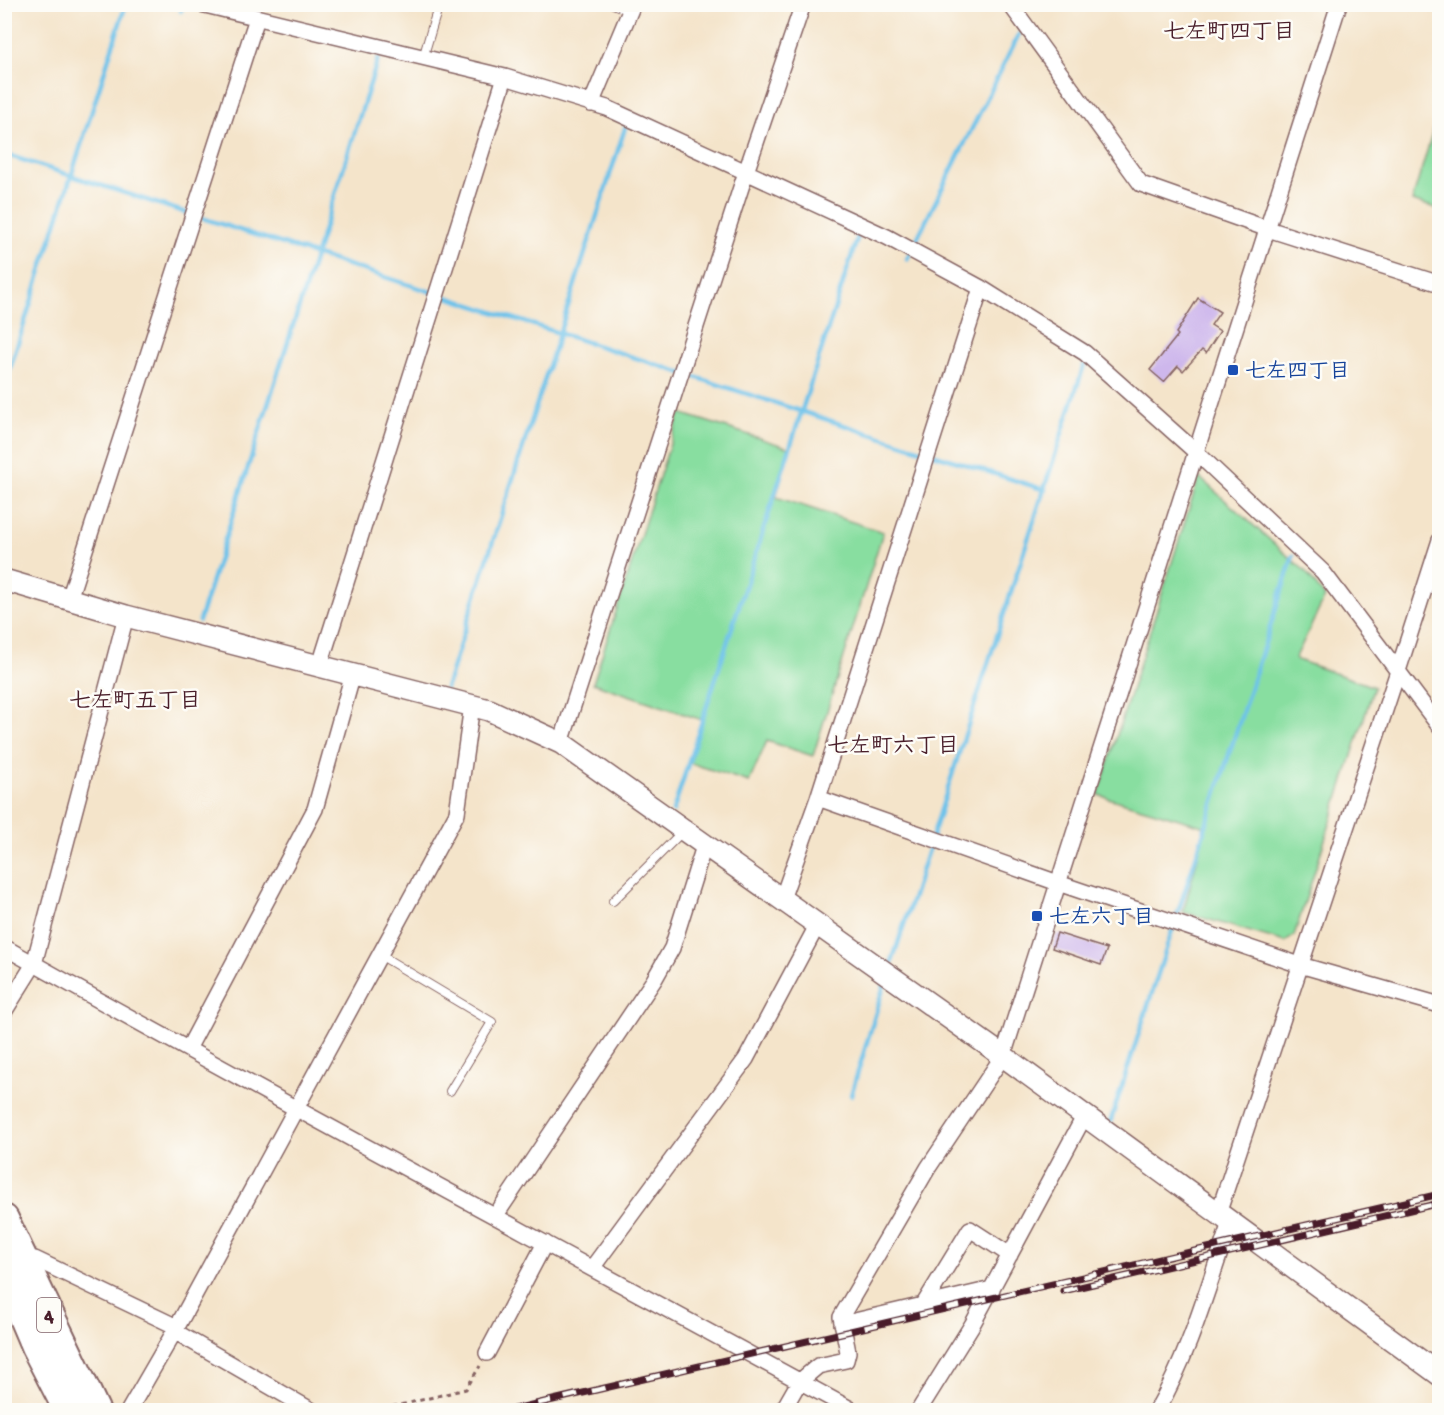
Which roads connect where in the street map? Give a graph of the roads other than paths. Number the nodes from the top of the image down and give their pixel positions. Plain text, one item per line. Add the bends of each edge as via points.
1 (201, 4) edge
2 (439, 4) edge
3 (613, 4) edge
4 (803, 4) edge
5 (1010, 4) edge
6 (1339, 4) edge
7 (632, 8) edge
8 (236, 9) edge
9 (257, 18) junction
10 (423, 58) junction
11 (505, 77) junction
12 (591, 104) junction
13 (746, 172) junction
14 (1268, 229) junction
15 (1440, 284) edge
16 (981, 288) junction
17 (1197, 453) junction
18 (1438, 549) edge
19 (4, 580) edge
20 (69, 599) junction
21 (126, 616) junction
22 (320, 665) junction
23 (1398, 671) junction
24 (354, 674) junction
25 (472, 705) junction
26 (1432, 710) edge
27 (1440, 727) edge
28 (561, 743) junction
29 (818, 798) junction
30 (684, 829) junction
31 (705, 843) junction
32 (1058, 883) junction
33 (782, 899) junction
34 (614, 901) dead end
35 (818, 924) junction
36 (4, 947) edge
37 (380, 955) junction
38 (34, 964) junction
39 (1300, 965) junction
40 (1440, 1005) edge
41 (4, 1012) edge
42 (188, 1049) junction
43 (1003, 1056) junction
44 (450, 1091) dead end
45 (295, 1109) junction
46 (1085, 1115) junction
47 (496, 1215) junction
48 (4, 1219) edge
49 (1224, 1219) junction
50 (545, 1243) junction
51 (1010, 1255) junction
52 (14, 1267) edge
53 (592, 1268) junction
54 (992, 1289) junction
55 (924, 1304) junction
56 (842, 1324) junction
57 (176, 1329) junction
58 (487, 1353) road end
59 (1440, 1375) edge
60 (800, 1382) junction
61 (68, 1410) edge
62 (95, 1410) edge
63 (129, 1410) edge
64 (312, 1410) edge
65 (783, 1410) edge
66 (852, 1410) edge
67 (919, 1410) edge
68 (1157, 1410) edge

1 - 8 street
2 - 10 lane
3 - 7 lane
4 - 13 street
5 - 14 street via 1141,184
6 - 14 street
7 - 12 street
8 - 9 street
9 - 10 street
9 - 20 street
10 - 11 street
11 - 12 street
11 - 22 street
12 - 13 street
13 - 16 street via 887,237
13 - 28 street
14 - 15 street
14 - 17 street
16 - 17 street via 1085,352
16 - 29 street
17 - 23 street via 1323,572
17 - 32 street
18 - 23 street
19 - 20 street
20 - 21 street
21 - 22 street
21 - 38 street
22 - 24 street
23 - 26 street
23 - 39 street
24 - 25 street
24 - 42 street via 315,809
25 - 28 street
25 - 37 street via 457,813
26 - 27 street
28 - 30 street
29 - 32 street
29 - 33 street
30 - 31 street
30 - 34 lane
31 - 33 street
31 - 47 street via 672,948
32 - 39 street
32 - 43 street
33 - 35 street
35 - 43 street
35 - 53 street via 746,1059
36 - 38 street
37 - 44 lane via 492,1022
37 - 45 street
38 - 41 street
38 - 42 street
39 - 40 street
39 - 49 street
42 - 45 street
43 - 46 street
43 - 56 street via 928,1168 841,1317
45 - 47 street
45 - 57 street
46 - 49 street
46 - 51 street
47 - 50 street
48 - 52 highway, 4
49 - 59 street
49 - 68 street via 1204,1300 1171,1386
50 - 53 street
50 - 58 street
51 - 54 street
51 - 55 street via 970,1229
52 - 57 street via 35,1259
52 - 61 highway, 4 via 35,1346
52 - 62 highway, 4
53 - 60 street
54 - 55 street
54 - 67 street
55 - 56 street
56 - 60 street via 846,1360 818,1366
57 - 63 street
57 - 64 street
60 - 65 street
60 - 66 street

